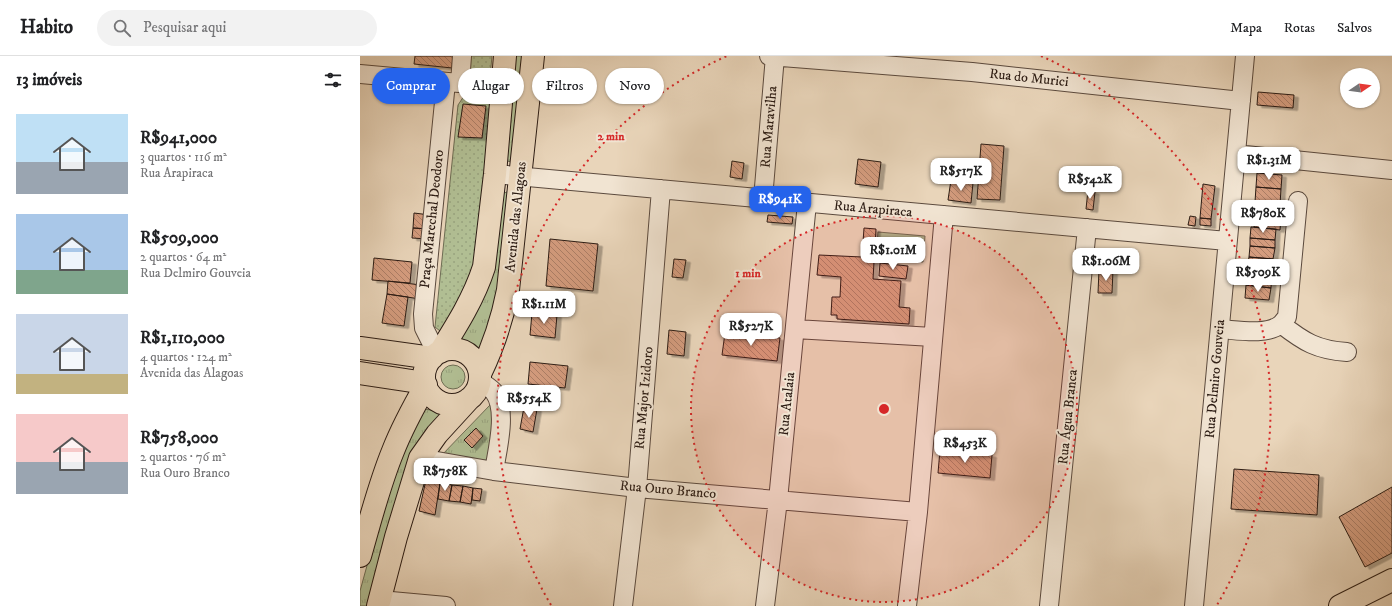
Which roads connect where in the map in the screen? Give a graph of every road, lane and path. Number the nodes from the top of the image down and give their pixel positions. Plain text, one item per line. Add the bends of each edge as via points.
1 (462, 56) edge
2 (505, 56) edge
3 (533, 56) edge
4 (773, 56) edge
5 (1245, 56) edge
6 (973, 64) edge
7 (504, 68) edge
8 (360, 74) edge
9 (453, 82) junction
10 (458, 82) edge
11 (1241, 101) junction
12 (501, 104) edge
13 (1236, 154) junction
14 (1392, 170) edge
15 (495, 174) junction
16 (520, 177) junction
17 (661, 190) junction
18 (763, 199) junction
19 (1298, 201) dead end
20 (807, 203) junction
21 (944, 215) junction
22 (1087, 228) junction
23 (1227, 241) junction
24 (1281, 324) junction
25 (795, 329) junction
26 (1220, 329) junction
27 (932, 337) junction
28 (360, 348) edge
29 (1346, 352) dead end
30 (436, 354) junction
31 (360, 373) edge
32 (425, 384) junction
33 (476, 384) junction
34 (420, 458) junction
35 (494, 471) junction
36 (637, 488) junction
37 (778, 500) junction
38 (918, 512) junction
39 (360, 556) edge
40 (1392, 580) edge
41 (379, 603) edge
42 (446, 606) edge
43 (623, 606) edge
44 (765, 606) edge
45 (908, 606) edge
46 (1049, 606) edge
47 (1197, 606) edge
48 (1340, 606) edge

1 - 9 street
2 - 7 main road, Avenida das Alagoas
3 - 16 main road, Avenida das Alagoas
4 - 6 street, Rua do Murici
4 - 18 street, Rua Maravilha
5 - 11 street, Rua Delmiro Gouveia
6 - 11 street, Rua do Murici
8 - 9 street
9 - 10 street
9 - 30 street, Praça Marechal Deodoro via 423,314 424,328
11 - 13 street, Rua Delmiro Gouveia
12 - 15 main road, Avenida das Alagoas
13 - 14 street
13 - 23 street, Rua Delmiro Gouveia
15 - 16 street, Rua Arapiraca
15 - 30 main road, Avenida das Alagoas via 484,267 463,314
16 - 17 street, Rua Arapiraca
16 - 33 main road, Avenida das Alagoas via 511,270 503,316 492,350
17 - 18 street, Rua Arapiraca
17 - 36 street, Rua Major Izidoro
18 - 20 street, Rua Arapiraca
19 - 24 street via 1287,317
20 - 21 street, Rua Arapiraca
20 - 25 street, Rua Atalaia
21 - 22 street, Rua Arapiraca
21 - 27 street
22 - 23 street, Rua Arapiraca
22 - 46 street, Rua Água Branca
23 - 26 street, Rua Delmiro Gouveia
24 - 26 street via 1260,332
24 - 29 street via 1311,345
25 - 27 street
25 - 37 street, Rua Atalaia
26 - 47 street, Rua Delmiro Gouveia
27 - 38 street
28 - 30 main road
30 - 32 main road via 425,369
30 - 33 main road via 448,349 465,352 477,365
31 - 32 main road
32 - 33 main road via 438,401 448,405 460,404
32 - 39 main road via 405,422 381,481
33 - 34 main road, Avenida das Alagoas
33 - 35 street via 494,391 499,401 501,422
34 - 35 street, Rua Ouro Branco
34 - 41 main road, Avenida das Alagoas
35 - 36 street, Rua Ouro Branco
36 - 37 street, Rua Ouro Branco
36 - 43 street, Rua Major Izidoro
37 - 38 street, Rua Ouro Branco
37 - 44 street, Rua Atalaia
38 - 45 street
40 - 48 main road
41 - 42 street

